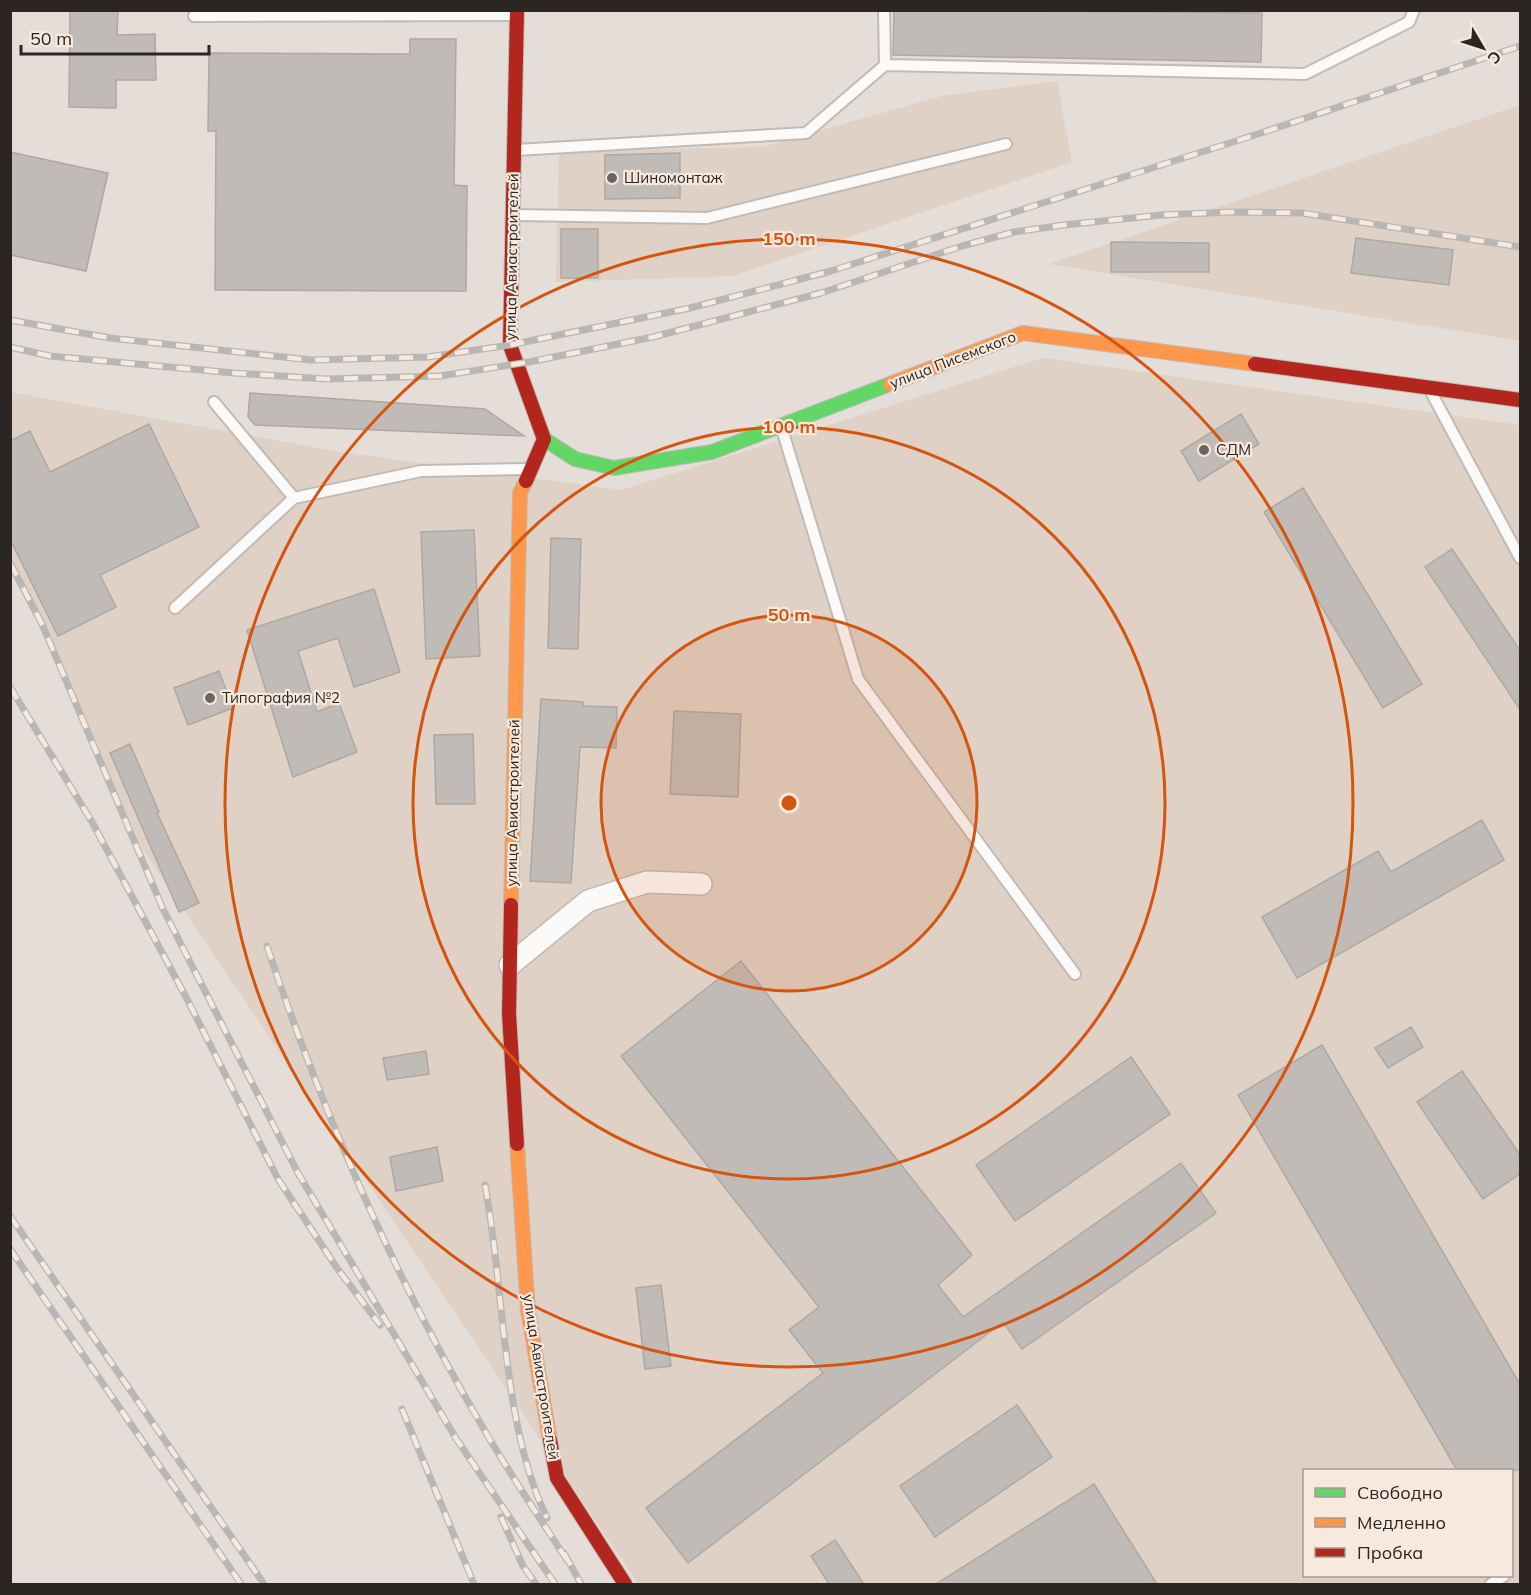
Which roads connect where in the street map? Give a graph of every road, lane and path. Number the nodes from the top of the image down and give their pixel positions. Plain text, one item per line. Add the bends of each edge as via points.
1 (884, 10) edge
2 (1414, 10) edge
3 (517, 13) edge
4 (194, 16) dead end
5 (885, 65) junction
6 (1006, 144) dead end
7 (515, 150) junction
8 (511, 215) junction
9 (1428, 386) junction
10 (1521, 400) edge
11 (214, 402) dead end
12 (781, 426) junction
13 (544, 439) junction
14 (531, 468) junction
15 (294, 498) junction
16 (1521, 558) edge
17 (175, 608) dead end
18 (701, 884) dead end
19 (510, 965) junction
20 (1075, 974) dead end
21 (625, 1584) edge

1 - 5 lane
2 - 5 lane via 1409,22 1305,74
3 - 4 lane
3 - 7 street, улица Авиастроителей
5 - 7 lane via 806,134
6 - 8 lane via 707,218
7 - 8 street, улица Авиастроителей
8 - 13 street, улица Авиастроителей via 510,345
9 - 10 street, улица Писемского
9 - 12 street, улица Писемского via 1023,333
9 - 16 lane
11 - 15 lane
12 - 13 street, улица Писемского via 712,452 614,468 575,459
12 - 20 lane via 858,679
13 - 14 street, улица Авиастроителей
14 - 15 lane via 420,471
14 - 19 street, улица Авиастроителей via 520,493
15 - 17 lane
18 - 19 street via 647,882 588,901
19 - 21 street, улица Авиастроителей via 509,1014 528,1311 557,1478

